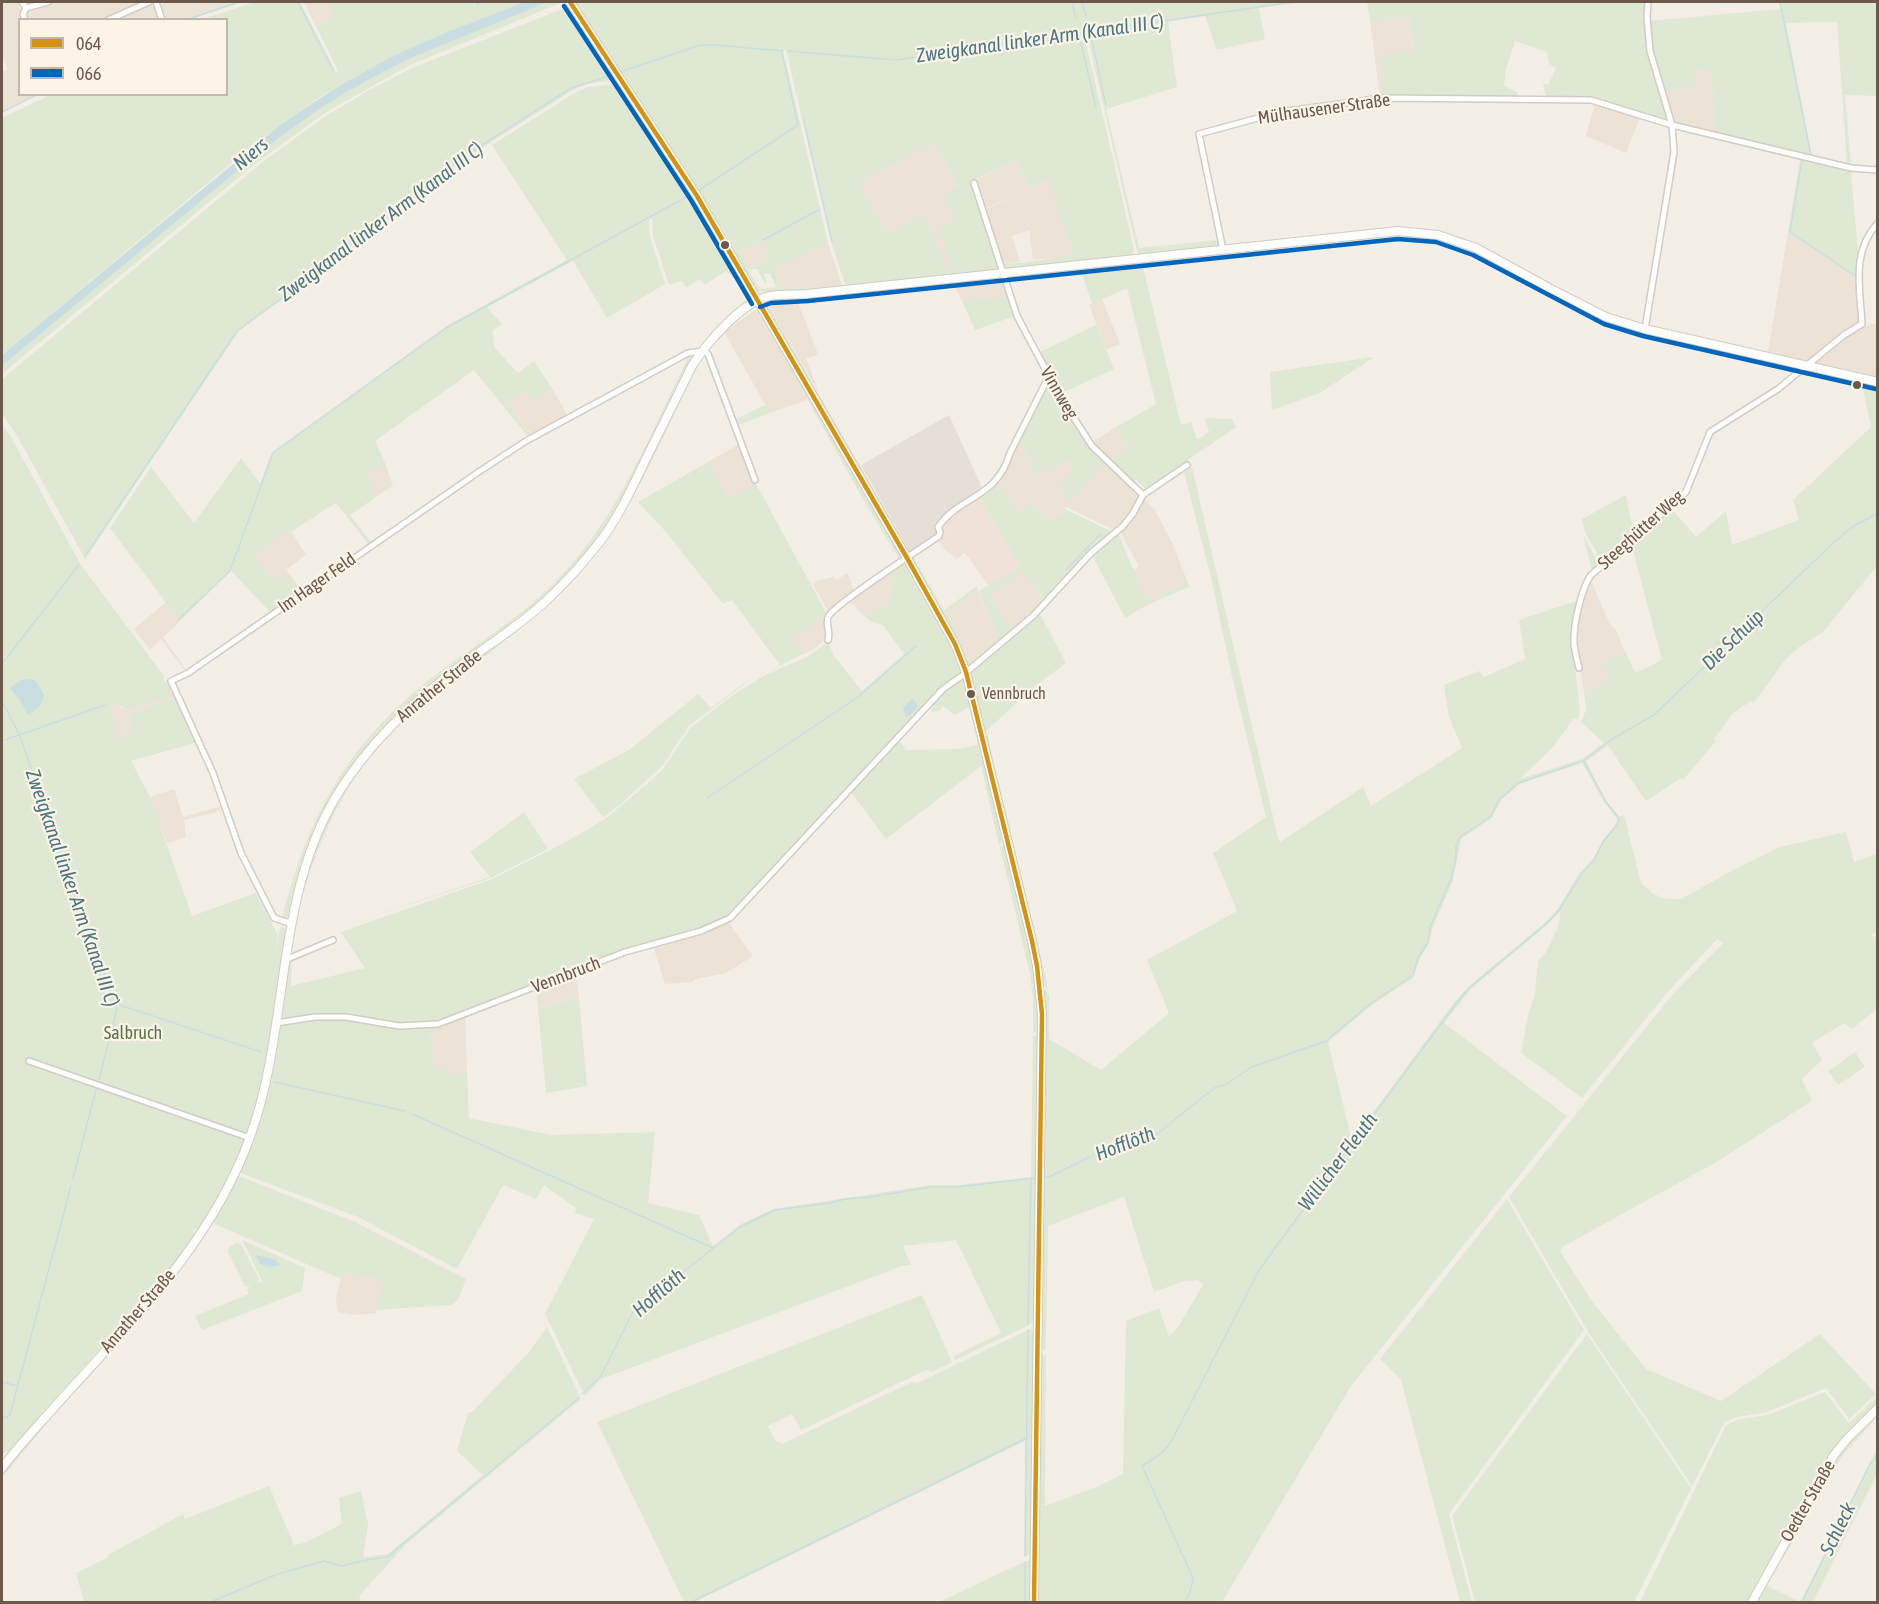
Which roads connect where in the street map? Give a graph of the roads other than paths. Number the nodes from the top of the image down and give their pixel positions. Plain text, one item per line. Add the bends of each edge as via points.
1 (22, 2) edge
2 (48, 2) edge
3 (149, 2) edge
4 (157, 2) edge
5 (570, 2) edge
6 (1648, 2) edge
7 (26, 8) junction
8 (24, 18) edge
9 (113, 18) edge
10 (161, 18) edge
11 (1672, 125) junction
12 (1878, 170) edge
13 (974, 183) dead end
14 (1878, 223) edge
15 (1223, 250) junction
16 (1002, 273) junction
17 (758, 300) junction
18 (1645, 329) junction
19 (702, 351) junction
20 (1807, 366) junction
21 (1049, 376) junction
22 (1878, 382) edge
23 (1187, 465) dead end
24 (755, 480) dead end
25 (1143, 495) junction
26 (908, 558) junction
27 (828, 640) dead end
28 (1579, 668) dead end
29 (966, 672) junction
30 (290, 923) junction
31 (333, 940) dead end
32 (284, 961) junction
33 (276, 1023) junction
34 (29, 1061) dead end
35 (250, 1138) junction
36 (1878, 1408) edge
37 (2, 1468) edge
38 (1034, 1602) edge
39 (1752, 1602) edge

1 - 7 street
2 - 7 street
3 - 9 street
4 - 10 street
5 - 17 main road via 695,192
6 - 11 street via 1650,51
7 - 8 street
11 - 12 street, Mülhausener Straße via 1851,168
11 - 15 street, Mülhausener Straße via 1591,99 1382,98 1280,112 1199,134
11 - 18 street via 1674,152
13 - 16 street
14 - 20 street, Steeghütter Weg via 1867,235 1858,266 1862,324
15 - 16 main road
15 - 18 main road via 1398,231 1438,235 1476,248 1606,317
16 - 17 main road
16 - 21 street, Vinnweg via 1017,316
17 - 19 main road, Anrather Straße via 726,324
17 - 26 main road
18 - 20 main road
19 - 24 street via 708,354
19 - 30 main road, Anrather Straße via 631,490 580,566 513,629 417,699 362,758 315,838
19 - 30 street, Im Hager Feld via 688,353 526,441 171,681 205,753 241,853 274,918
20 - 22 main road
20 - 28 street, Steeghütter Weg via 1710,432 1686,492 1591,575 1585,583 1575,630
21 - 25 street, Vinnweg via 1092,446
21 - 26 street via 997,480 943,520 938,527 939,536
23 - 25 street
25 - 29 street via 1123,526 1091,553 1032,616
26 - 27 street via 829,614
26 - 29 main road via 956,644
29 - 33 street, Vennbruch via 943,689 730,918 701,931 625,952 438,1024 399,1026 346,1017
29 - 38 main road via 1037,966 1042,1014
30 - 32 main road, Anrather Straße
31 - 32 street
32 - 33 main road, Anrather Straße
33 - 35 main road, Anrather Straße via 261,1103
34 - 35 street
35 - 37 main road, Anrather Straße via 208,1223 176,1269
36 - 39 main road, Oedter Straße via 1834,1455

